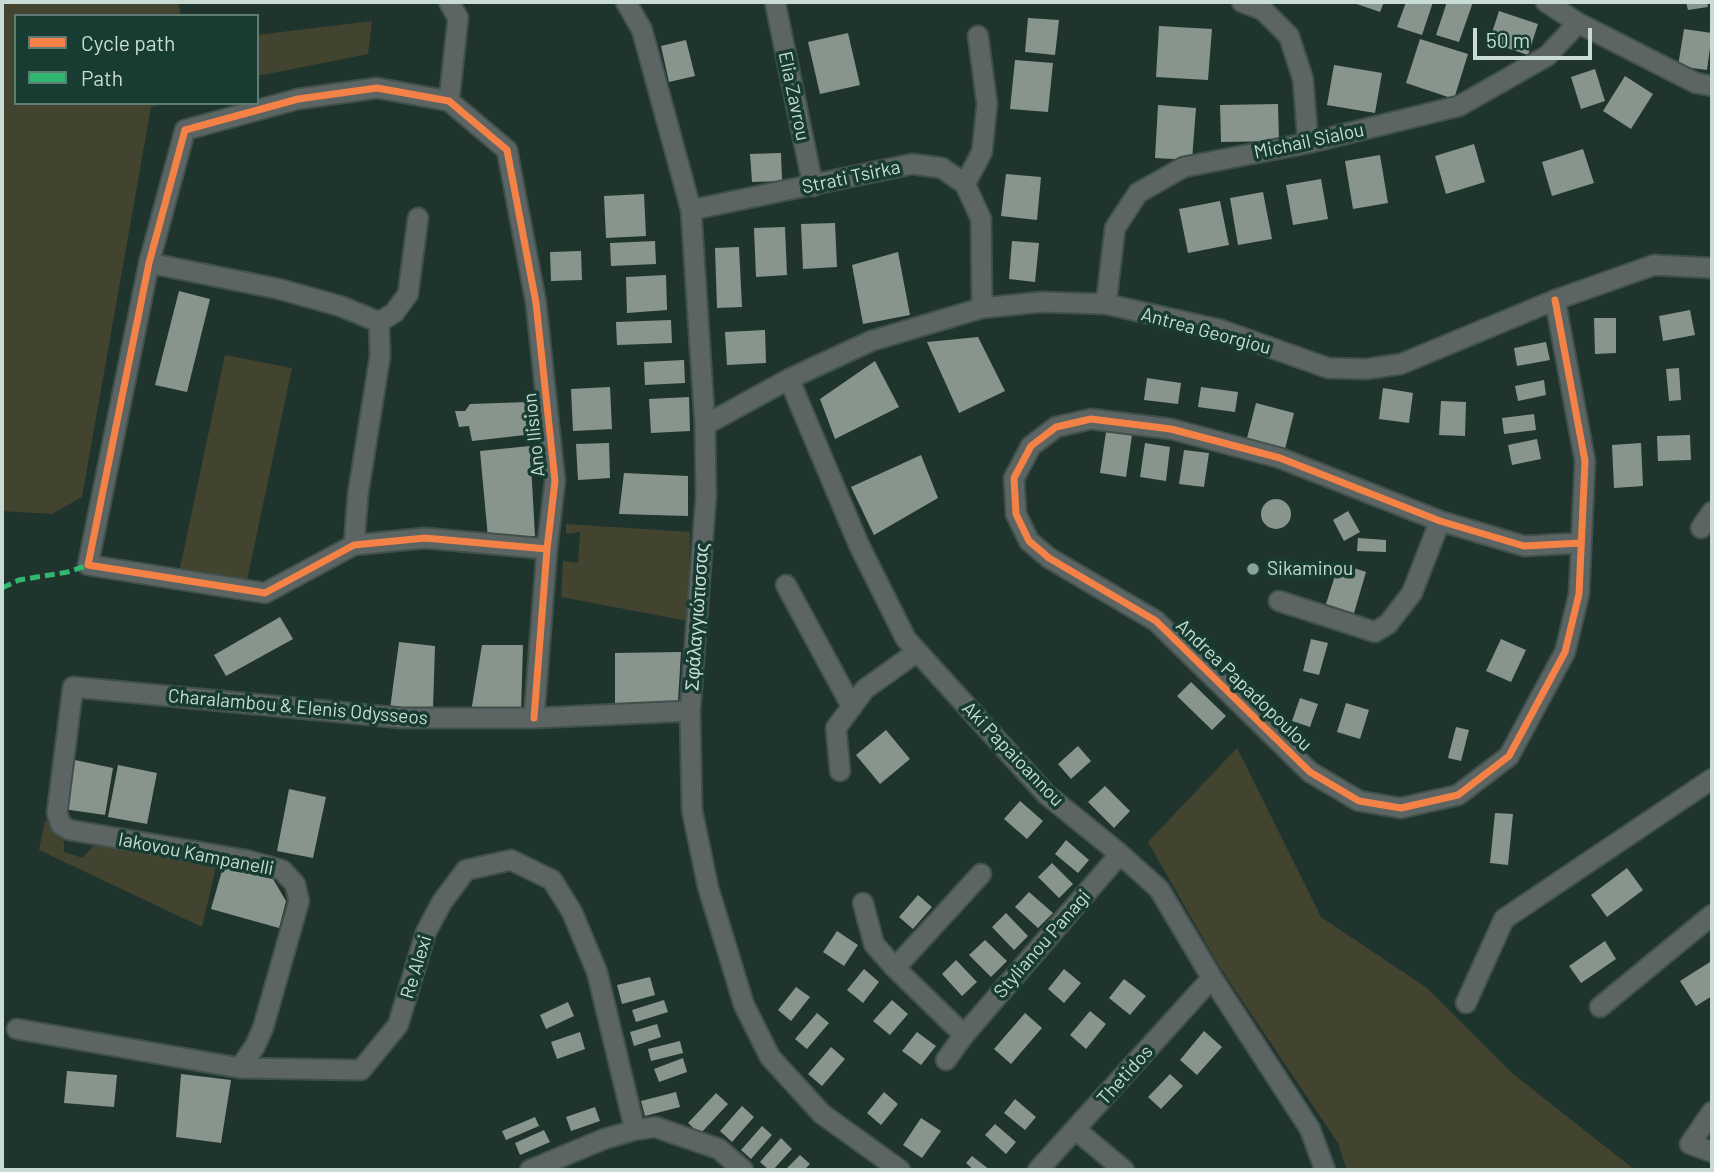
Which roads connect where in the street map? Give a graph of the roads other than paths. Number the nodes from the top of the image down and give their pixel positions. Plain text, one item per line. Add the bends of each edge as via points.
1 (449, 2) edge
2 (626, 2) edge
3 (1242, 2) edge
4 (1546, 2) edge
5 (780, 3) edge
6 (1578, 23) junction
7 (978, 36) dead end
8 (1712, 86) edge
9 (449, 101) junction
10 (1308, 143) junction
11 (965, 184) junction
12 (813, 187) junction
13 (691, 210) junction
14 (418, 218) dead end
15 (149, 263) junction
16 (1712, 268) edge
17 (1555, 300) junction
18 (1106, 304) junction
19 (982, 308) junction
20 (379, 322) junction
21 (789, 379) junction
22 (705, 425) junction
23 (1440, 522) junction
24 (1581, 542) junction
25 (354, 545) junction
26 (547, 549) junction
27 (786, 585) dead end
28 (1279, 601) dead end
29 (917, 652) junction
30 (852, 707) junction
31 (690, 711) junction
32 (534, 718) junction
33 (840, 771) dead end
34 (1712, 779) edge
35 (65, 828) joint
36 (1120, 854) junction
37 (981, 874) dead end
38 (863, 903) dead end
39 (1712, 915) edge
40 (895, 968) junction
41 (1212, 978) junction
42 (1466, 1003) dead end
43 (1600, 1007) dead end
44 (17, 1029) dead end
45 (964, 1035) junction
46 (946, 1060) dead end
47 (240, 1068) junction
48 (1712, 1112) edge
49 (635, 1130) junction
50 (1076, 1130) junction
51 (1712, 1152) edge
52 (530, 1170) edge
53 (743, 1170) edge
54 (900, 1170) edge
55 (1038, 1170) edge
56 (1124, 1170) edge
57 (1325, 1170) edge

1 - 9 street via 458,18
2 - 13 street, Σφάλαγγιώτισσας via 642,30
3 - 10 street via 1263,10 1289,36 1303,79
4 - 6 street
5 - 12 street, Elia Zavrou
6 - 8 street via 1696,83
6 - 10 street, Michail Sialou via 1547,56 1459,106
7 - 11 street via 987,104 982,152
9 - 15 street via 377,88 298,99 185,130
9 - 26 street, Ano Ilision via 507,150 536,303 555,481
10 - 18 street, Michail Sialou via 1184,167 1138,193 1115,228
11 - 12 street, Strati Tsirka via 942,168 912,164
11 - 19 street via 981,219
12 - 13 street, Strati Tsirka
13 - 22 street, Σφάλαγγιώτισσας
14 - 20 street via 408,294 394,313
15 - 20 street via 279,289
15 - 25 street via 88,565 265,593
16 - 17 street, Antrea Georgiou via 1654,265
17 - 18 street, Antrea Georgiou via 1401,364 1366,369 1328,368 1221,330
17 - 24 street, Andrea Papadopoulou via 1585,461
18 - 19 street, Antrea Georgiou via 1041,302
19 - 21 street, Antrea Georgiou via 871,341
20 - 25 street via 380,356
21 - 22 street, Antrea Georgiou
21 - 29 street, Aki Papaioannou via 859,545
22 - 31 street, Σφάλαγγιώτισσας via 706,496
23 - 24 street, Andrea Papadopoulou via 1524,546
23 - 24 street, Andrea Papadopoulou via 1280,458 1171,429 1091,419 1056,427 1031,446 1014,478 1016,514 1029,541 1049,558 1156,621 1310,772 1359,801 1401,808 1458,795 1509,755 1565,652 1579,594
23 - 28 street via 1412,593 1388,624 1375,632
25 - 26 street via 425,538
26 - 32 street, Ano Ilision
27 - 30 street
29 - 30 street via 865,689
29 - 36 street, Aki Papaioannou via 1046,794
30 - 33 street via 835,728
31 - 32 street, Charalambou & Elenis Odysseos
31 - 54 street, Σφάλαγγιώτισσας via 692,810 708,887 744,1005 770,1057 822,1114
32 - 35 street, Charalambou & Elenis Odysseos via 402,719 73,687 57,813
34 - 42 street via 1504,919
35 - 47 street, Iakovou Kampanelli via 246,860 282,870 295,884 299,901 263,1028
36 - 41 street, Aki Papaioannou via 1159,889
36 - 45 street, Stylianou Panagi
37 - 40 street
38 - 40 street via 874,943
39 - 43 street
40 - 45 street
41 - 50 street, Thetidos
41 - 57 street, Aki Papaioannou via 1310,1129
44 - 47 street, Re Alexi
45 - 46 street, Stylianou Panagi
47 - 49 street, Re Alexi via 361,1070 398,1025 426,932 442,902 466,870 511,860 552,880 572,912 597,972
48 - 51 street via 1690,1144
49 - 52 street
49 - 53 street via 655,1127 719,1149
50 - 55 street, Thetidos
50 - 56 street

